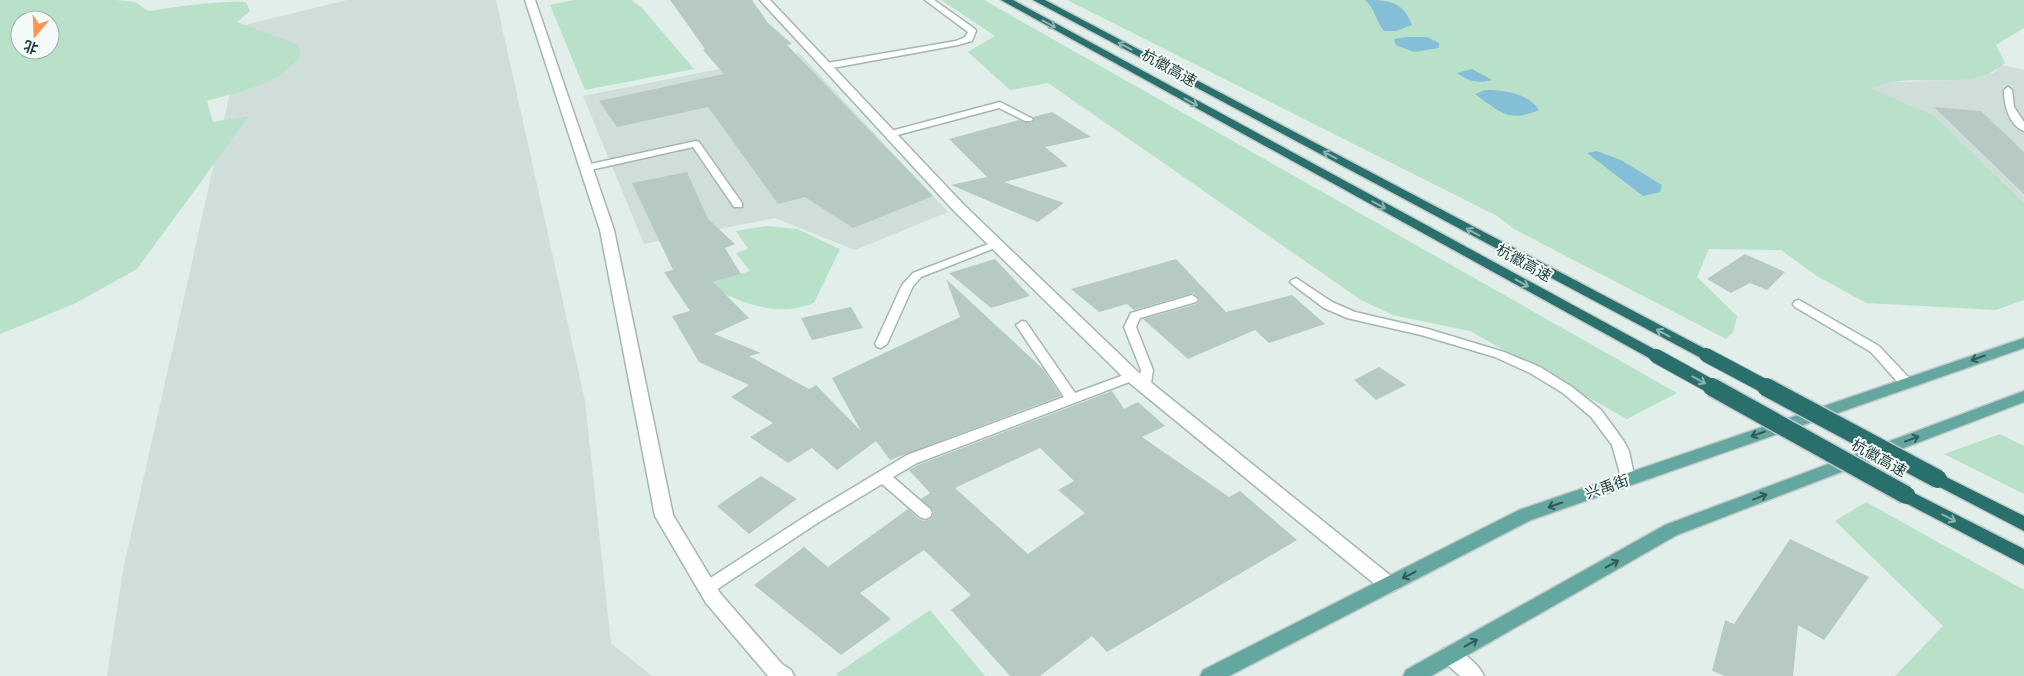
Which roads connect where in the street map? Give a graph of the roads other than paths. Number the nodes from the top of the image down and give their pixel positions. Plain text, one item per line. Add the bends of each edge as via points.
1 (530, 0) edge
2 (765, 0) edge
3 (929, 0) edge
4 (1006, 0) edge
5 (1038, 0) edge
6 (827, 66) junction
7 (2008, 90) dead end
8 (1028, 119) dead end
9 (2024, 128) edge
10 (890, 134) junction
11 (586, 168) junction
12 (738, 205) dead end
13 (996, 244) junction
14 (1296, 282) dead end
15 (1192, 299) dead end
16 (1799, 304) dead end
17 (1022, 325) dead end
18 (2024, 342) edge
19 (880, 344) dead end
20 (1132, 376) junction
21 (1906, 383) junction
22 (1144, 387) junction
23 (2024, 396) edge
24 (1072, 398) junction
25 (883, 476) junction
26 (1628, 480) junction
27 (925, 513) dead end
28 (2024, 524) edge
29 (2024, 558) edge
30 (1389, 585) junction
31 (707, 588) junction
32 (1450, 655) junction
33 (784, 676) edge
34 (1210, 676) edge
35 (1413, 676) edge
36 (1474, 676) edge

1 - 11 street
2 - 6 street
3 - 6 lane via 972,31 969,39
4 -> 29 highway, 杭徽高速, bridge
28 -> 5 highway, 杭徽高速, bridge
6 - 10 street
7 - 9 lane via 2012,116
8 - 10 lane via 1000,105
10 - 13 street
11 - 12 lane via 696,144
11 - 31 street via 607,230 664,516
13 - 19 lane via 917,275 908,285
13 - 20 street
14 - 26 lane via 1328,305 1351,315 1505,357 1571,391 1603,421 1620,445
15 - 22 lane via 1135,316 1130,327 1147,370
16 - 21 lane via 1875,349
17 - 24 lane
18 -> 21 main road, 兴禹街
20 - 22 street
20 - 24 lane
21 -> 26 main road, 兴禹街
22 - 30 street
32 -> 23 main road via 1671,530
24 - 25 lane via 912,459
25 - 27 lane
25 - 31 lane
26 -> 30 main road, 兴禹街 via 1525,515
30 - 34 main road, 兴禹街
31 - 33 street via 775,670
32 - 35 main road
32 - 36 street

